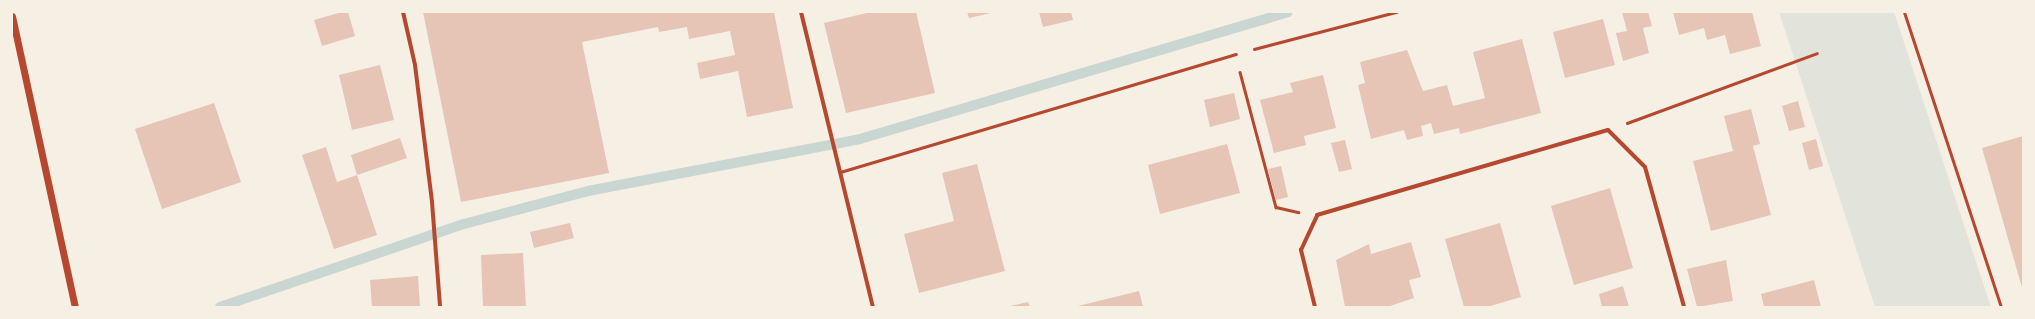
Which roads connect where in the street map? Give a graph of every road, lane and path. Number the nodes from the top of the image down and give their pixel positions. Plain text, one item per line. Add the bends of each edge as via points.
1 (403, 12) edge
2 (801, 12) edge
3 (1396, 12) edge
4 (1904, 12) edge
5 (12, 16) edge
6 (1817, 53) dead end
7 (1236, 54) junction
8 (1608, 130) junction
9 (840, 172) junction
10 (1317, 216) junction
11 (75, 307) edge
12 (440, 307) edge
13 (873, 307) edge
14 (1315, 307) edge
15 (1684, 307) edge
16 (2001, 307) edge

1 - 12 street via 415,65 432,202
2 - 9 street
3 - 7 path
4 - 16 lane
5 - 11 street
6 - 8 path
7 - 9 lane
7 - 10 path via 1276,207
8 - 10 street
8 - 15 street via 1644,167
9 - 13 street
10 - 14 street via 1301,250

